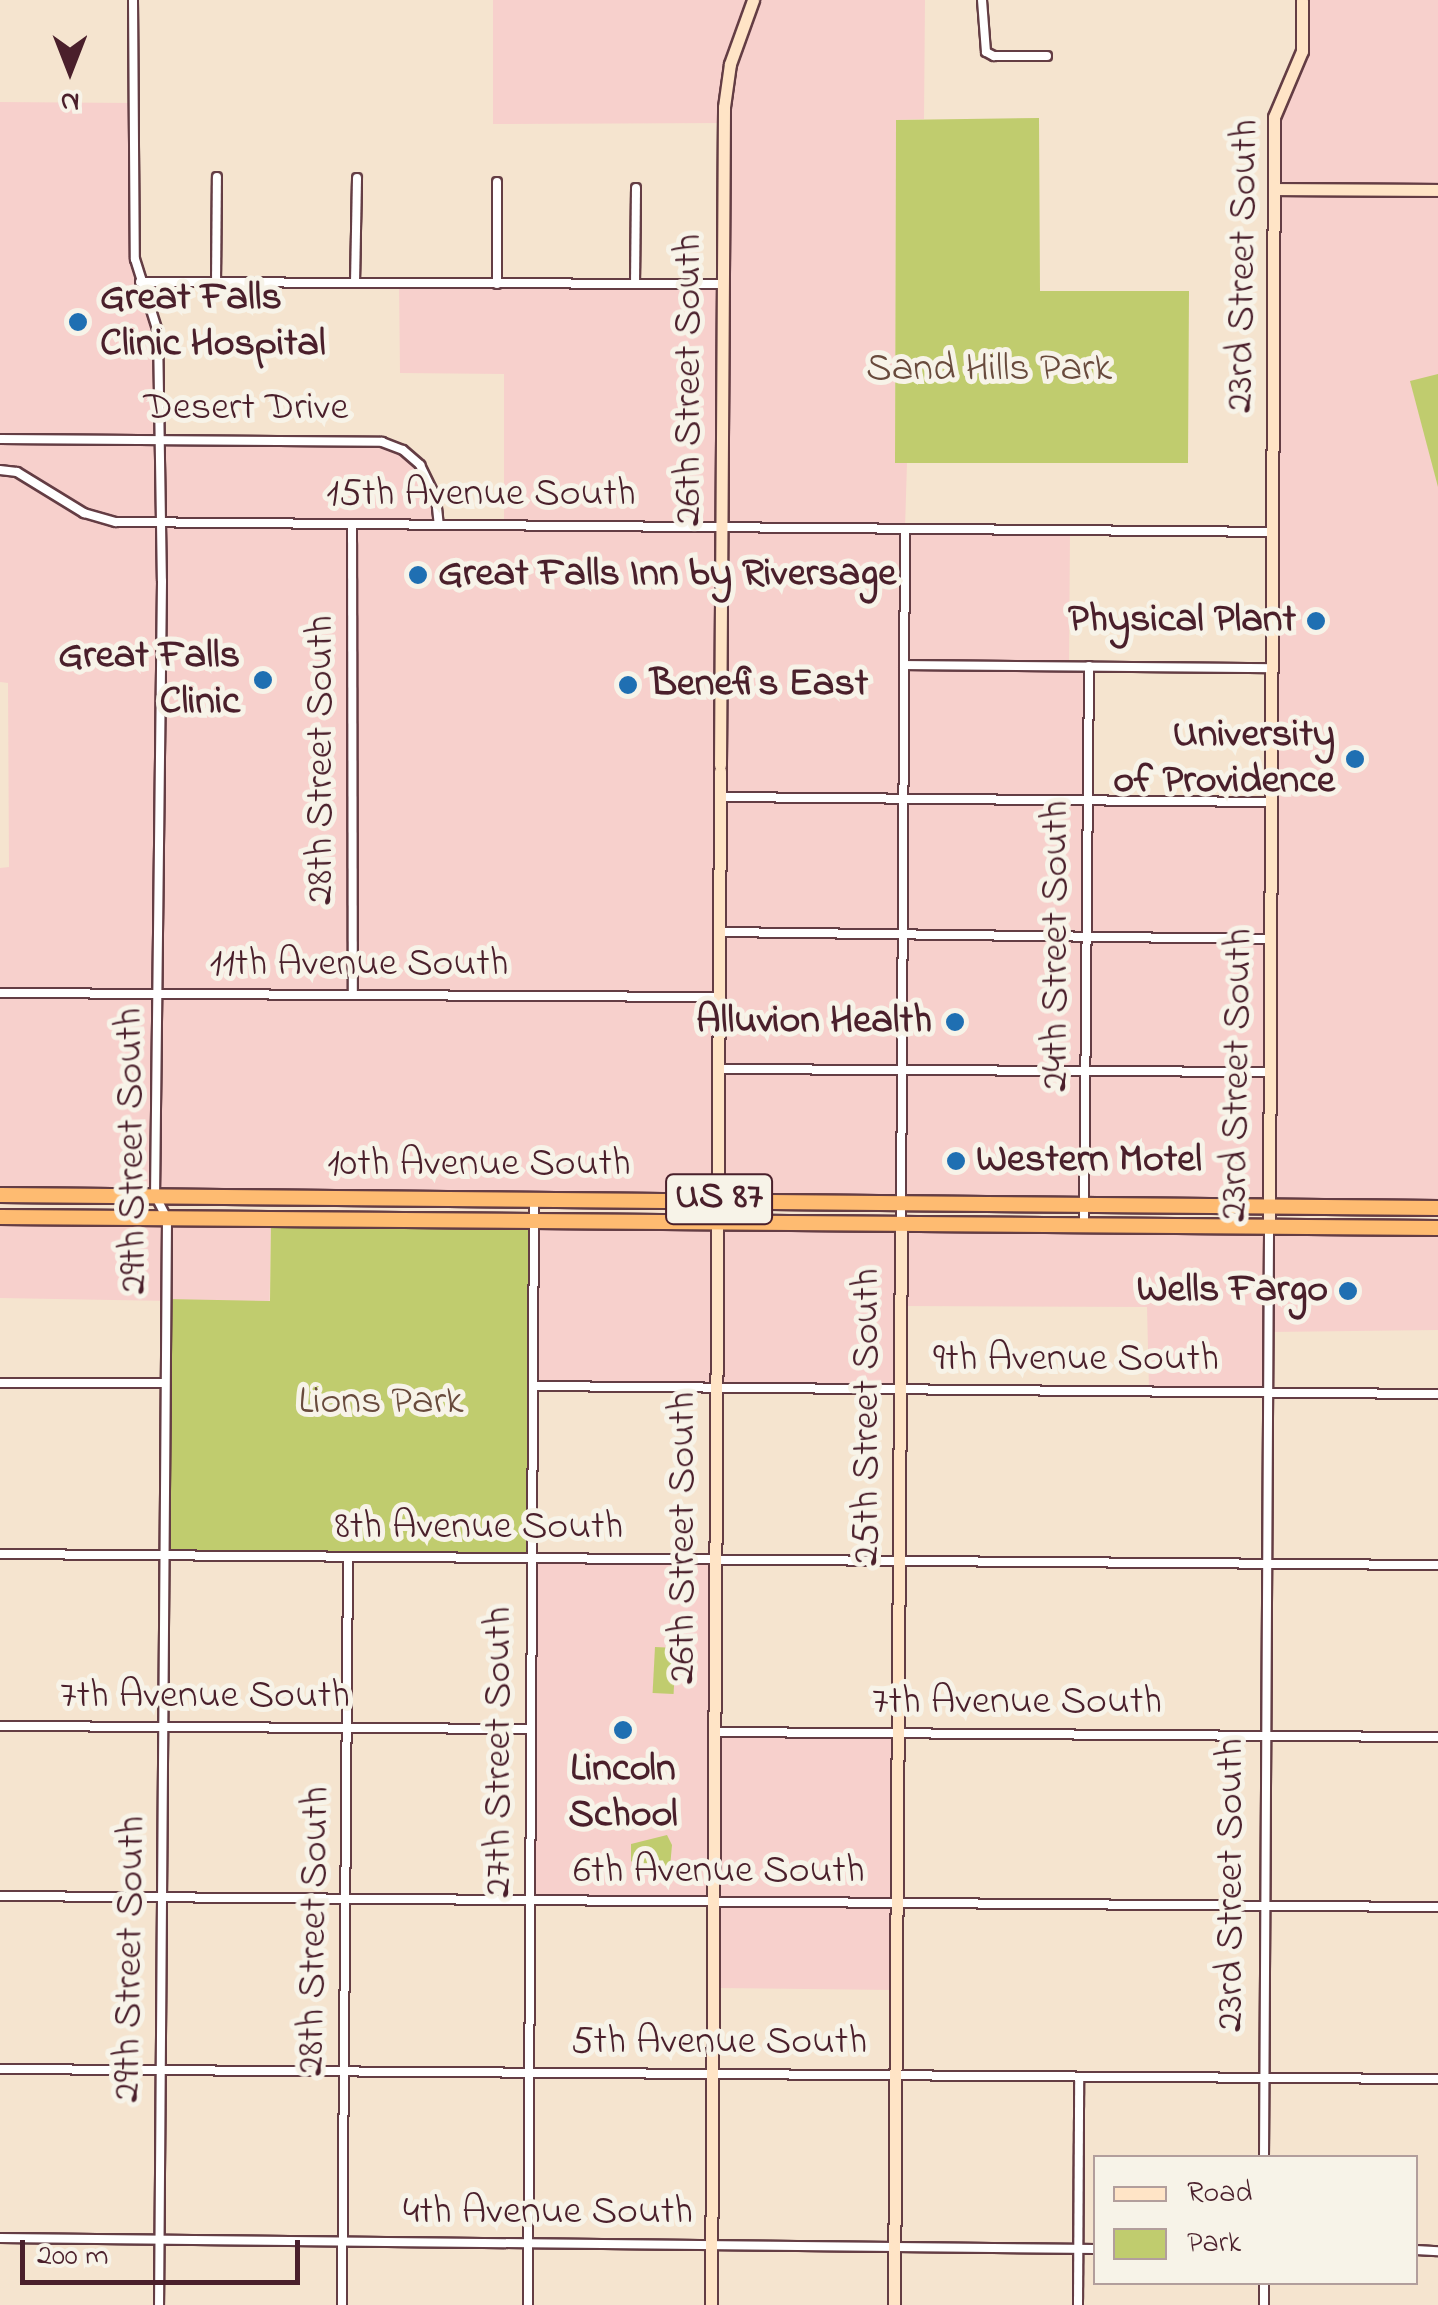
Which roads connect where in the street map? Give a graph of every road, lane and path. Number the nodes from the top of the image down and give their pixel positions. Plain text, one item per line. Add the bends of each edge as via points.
1 (133, 0) edge
2 (752, 0) edge
3 (982, 0) edge
4 (1302, 0) edge
5 (1047, 56) dead end
6 (218, 178) dead end
7 (357, 178) dead end
8 (497, 182) dead end
9 (636, 188) dead end
10 (1274, 189) junction
11 (1438, 190) edge
12 (140, 282) junction
13 (216, 283) junction
14 (355, 283) junction
15 (497, 284) junction
16 (634, 284) junction
17 (723, 284) junction
18 (159, 438) junction
19 (0, 439) edge
20 (0, 470) edge
21 (160, 523) junction
22 (352, 524) junction
23 (439, 525) junction
24 (721, 528) junction
25 (905, 529) junction
26 (1274, 532) junction
27 (904, 664) junction
28 (1089, 666) junction
29 (1273, 668) junction
30 (720, 796) junction
31 (902, 798) junction
32 (1088, 800) junction
33 (1272, 802) junction
34 (719, 932) junction
35 (903, 934) junction
36 (1087, 936) junction
37 (1272, 939) junction
38 (0, 993) edge
39 (160, 993) junction
40 (353, 995) junction
41 (718, 997) junction
42 (718, 1069) junction
43 (902, 1070) junction
44 (1086, 1072) junction
45 (1270, 1072) junction
46 (154, 1194) junction
47 (0, 1195) edge
48 (717, 1199) junction
49 (534, 1200) junction
50 (900, 1202) junction
51 (1085, 1206) junction
52 (1269, 1207) junction
53 (1438, 1208) edge
54 (0, 1217) edge
55 (167, 1219) junction
56 (535, 1221) junction
57 (717, 1222) junction
58 (902, 1223) junction
59 (1084, 1227) junction
60 (1269, 1228) junction
61 (1438, 1228) edge
62 (0, 1383) edge
63 (164, 1384) junction
64 (533, 1386) junction
65 (717, 1387) junction
66 (900, 1388) junction
67 (1269, 1391) junction
68 (1438, 1394) edge
69 (0, 1554) edge
70 (164, 1556) junction
71 (348, 1557) junction
72 (532, 1558) junction
73 (716, 1559) junction
74 (900, 1560) junction
75 (1268, 1562) junction
76 (1438, 1564) edge
77 (0, 1726) edge
78 (346, 1727) junction
79 (163, 1728) junction
80 (529, 1729) junction
81 (715, 1732) junction
82 (898, 1733) junction
83 (1266, 1734) junction
84 (1438, 1736) edge
85 (0, 1896) edge
86 (161, 1898) junction
87 (346, 1899) junction
88 (529, 1901) junction
89 (713, 1901) junction
90 (896, 1904) junction
91 (1265, 1905) junction
92 (1438, 1907) edge
93 (0, 2069) edge
94 (160, 2070) junction
95 (343, 2070) junction
96 (529, 2071) junction
97 (712, 2074) junction
98 (894, 2074) junction
99 (1079, 2077) junction
100 (1263, 2079) junction
101 (1438, 2079) edge
102 (1264, 2155) edge
103 (0, 2238) edge
104 (159, 2241) junction
105 (342, 2242) junction
106 (528, 2244) junction
107 (711, 2244) junction
108 (894, 2245) junction
109 (1078, 2249) junction
110 (1093, 2249) edge
111 (158, 2305) edge
112 (342, 2305) edge
113 (528, 2305) edge
114 (711, 2305) edge
115 (894, 2305) edge
116 (1078, 2305) edge

1 - 12 street, 29th Street South
2 - 17 street, 26th Street South via 726,86
3 - 5 street via 986,52
4 - 10 street, 23rd Street South via 1302,51 1274,118
6 - 13 street
7 - 14 street
8 - 15 street
9 - 16 street
10 - 11 street
10 - 26 street, 23rd Street South
12 - 13 street
12 - 18 street, 29th Street South via 158,332
13 - 14 street
14 - 15 street
15 - 16 street
16 - 17 street
17 - 24 street, 26th Street South
18 - 19 street, Desert Drive
18 - 21 street, 29th Street South
18 - 23 street, Desert Drive via 382,442 420,464 436,498
20 - 21 street, 15th Avenue South via 17,472 84,513
21 - 22 street, 15th Avenue South
21 - 39 street, 29th Street South
22 - 23 street, 15th Avenue South
22 - 40 street, 28th Street South
23 - 24 street, 15th Avenue South
24 - 25 street, 15th Avenue South
24 - 30 street, 26th Street South
25 - 26 street, 15th Avenue South
25 - 27 street, 25th Street South
26 - 29 street, 23rd Street South
27 - 28 street
27 - 31 street, 25th Street South
28 - 29 street
28 - 32 street, 24th Street South
29 - 33 street, 23rd Street South
30 - 31 street
30 - 34 street, 26th Street South
31 - 32 street
31 - 35 street, 25th Street South
32 - 33 street
32 - 36 street, 24th Street South
33 - 37 street, 23rd Street South
34 - 35 street
34 - 41 street, 26th Street South
35 - 36 street
35 - 43 street, 25th Street South
36 - 37 street
36 - 44 street, 24th Street South
37 - 45 street, 23rd Street South
38 - 39 street, 11th Avenue South
39 - 40 street, 11th Avenue South
39 - 46 street, 29th Street South
40 - 41 street, 11th Avenue South
41 - 42 street, 26th Street South
42 - 43 street
42 - 48 street, 26th Street South
43 - 44 street
43 - 50 street, 25th Street South
44 - 45 street
44 - 51 street, 24th Street South
45 - 52 street, 23rd Street South
46 - 47 highway, 10th Avenue South / US 87
46 - 49 highway, 10th Avenue South / US 87
46 - 55 street, 29th Street South
48 - 49 highway, 10th Avenue South / US 87
48 - 50 highway, 10th Avenue South / US 87
48 - 57 street, 26th Street South
49 - 56 street, 27th Street South
50 - 51 highway, 10th Avenue South / US 87
50 - 58 street, 25th Street South
51 - 52 highway, 10th Avenue South / US 87
51 - 59 street, 24th Street South
52 - 53 highway, 10th Avenue South / US 87
52 - 60 street, 23rd Street South
54 - 55 highway, 10th Avenue South / US 87
55 - 56 highway, 10th Avenue South / US 87
55 - 63 street, 29th Street South
56 - 57 highway, 10th Avenue South / US 87
56 - 64 street, 27th Street South
57 - 58 highway, 10th Avenue South / US 87
57 - 65 street, 26th Street South
58 - 59 highway, 10th Avenue South / US 87
58 - 66 street, 25th Street South
59 - 60 highway, 10th Avenue South / US 87
60 - 61 highway, 10th Avenue South / US 87
60 - 67 street, 23rd Street South
62 - 63 street
63 - 70 street, 29th Street South
64 - 65 street, 9th Avenue South
64 - 72 street, 27th Street South
65 - 66 street, 9th Avenue South
65 - 73 street, 26th Street South
66 - 67 street, 9th Avenue South
66 - 74 street, 25th Street South
67 - 68 street, 9th Avenue South
67 - 75 street, 23rd Street South
69 - 70 street, 8th Avenue South
70 - 71 street, 8th Avenue South
70 - 79 street, 29th Street South
71 - 72 street, 8th Avenue South
71 - 78 street, 28th Street South
72 - 73 street, 8th Avenue South
72 - 80 street, 27th Street South
73 - 74 street, 8th Avenue South
73 - 81 street, 26th Street South
74 - 75 street, 8th Avenue South
74 - 82 street, 25th Street South
75 - 76 street, 8th Avenue South
75 - 83 street, 23rd Street South
77 - 79 street, 7th Avenue South
78 - 79 street, 7th Avenue South
78 - 80 street, 7th Avenue South
78 - 87 street, 28th Street South
79 - 86 street, 29th Street South
80 - 88 street, 27th Street South
81 - 82 street, 7th Avenue South
81 - 89 street, 26th Street South
82 - 83 street, 7th Avenue South
82 - 90 street, 25th Street South
83 - 84 street, 7th Avenue South
83 - 91 street, 23rd Street South
85 - 86 street, 6th Avenue South
86 - 87 street, 6th Avenue South
86 - 94 street, 29th Street South
87 - 88 street, 6th Avenue South
87 - 95 street, 28th Street South
88 - 89 street, 6th Avenue South
88 - 96 street, 27th Street South
89 - 90 street, 6th Avenue South
89 - 97 street, 26th Street South
90 - 91 street, 6th Avenue South
90 - 98 street, 25th Street South
91 - 92 street, 6th Avenue South
91 - 100 street, 23rd Street South
93 - 94 street, 5th Avenue South
94 - 95 street, 5th Avenue South
94 - 104 street, 29th Street South
95 - 96 street, 5th Avenue South
95 - 105 street, 28th Street South
96 - 97 street, 5th Avenue South
96 - 106 street, 27th Street South
97 - 98 street, 5th Avenue South
97 - 107 street, 26th Street South
98 - 99 street, 5th Avenue South
98 - 108 street, 25th Street South
99 - 100 street, 5th Avenue South
99 - 109 street
100 - 101 street, 5th Avenue South
100 - 102 street, 23rd Street South
103 - 104 street, 4th Avenue South
104 - 105 street, 4th Avenue South
104 - 111 street, 29th Street South
105 - 106 street, 4th Avenue South
105 - 112 street, 28th Street South
106 - 107 street, 4th Avenue South
106 - 113 street, 27th Street South
107 - 108 street, 4th Avenue South
107 - 114 street, 26th Street South
108 - 109 street, 4th Avenue South
108 - 115 street, 25th Street South
109 - 110 street, 4th Avenue South
109 - 116 street

